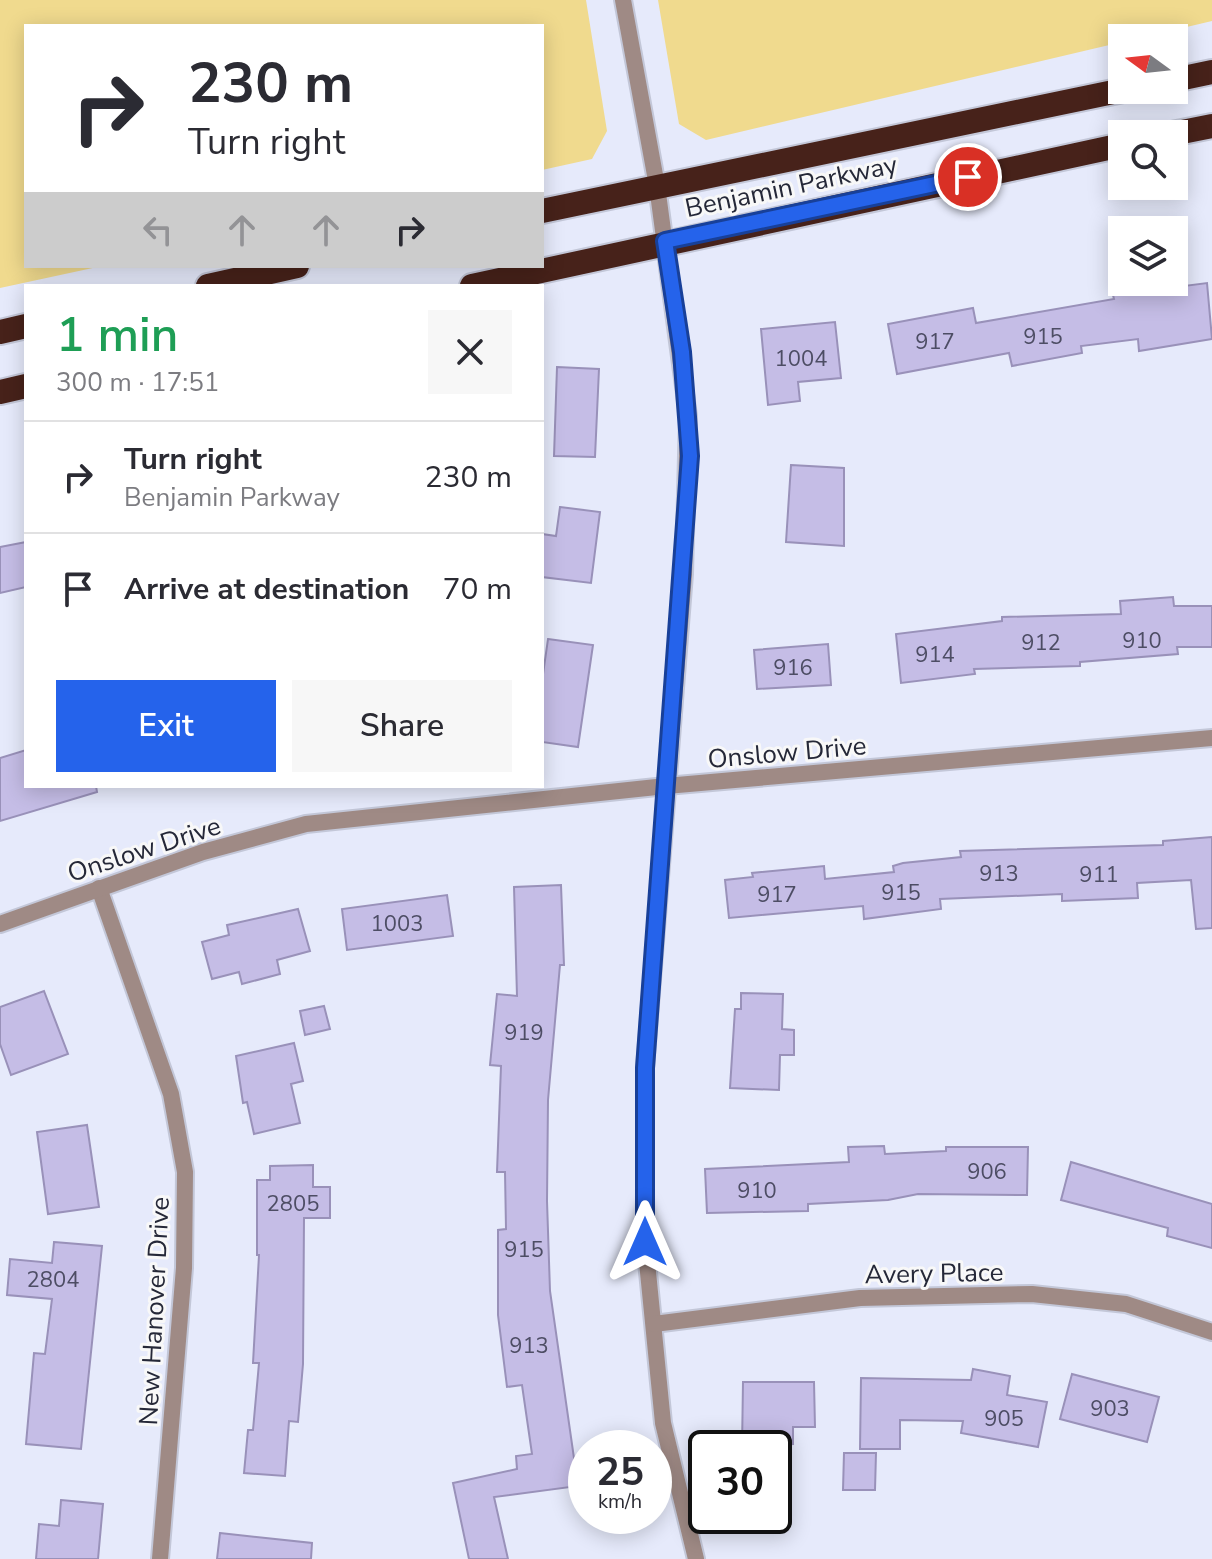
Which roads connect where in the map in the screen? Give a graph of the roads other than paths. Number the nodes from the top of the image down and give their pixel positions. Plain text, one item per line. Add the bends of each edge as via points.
1 (623, 0) edge
2 (1212, 72) edge
3 (1188, 77) edge
4 (1108, 93) edge
5 (1212, 126) edge
6 (1188, 131) edge
7 (1108, 148) edge
8 (657, 186) junction
9 (544, 211) edge
10 (665, 241) junction
11 (288, 268) edge
12 (217, 284) edge
13 (481, 284) edge
14 (24, 326) edge
15 (0, 332) edge
16 (24, 386) edge
17 (0, 392) edge
18 (1212, 738) edge
19 (666, 786) junction
20 (99, 888) junction
21 (0, 924) edge
22 (654, 1324) junction
23 (1212, 1332) edge
24 (160, 1559) edge
25 (696, 1559) edge

1 - 8 street
2 - 3 highway
4 - 8 highway, Benjamin Parkway
5 - 6 highway
7 - 10 highway, Benjamin Parkway
8 - 9 highway, Benjamin Parkway
8 - 10 street
10 - 13 highway, Benjamin Parkway
10 - 19 street via 682,352 690,456
11 - 12 highway
14 - 15 highway
16 - 17 highway
18 - 19 street, Onslow Drive
19 - 20 street, Onslow Drive via 306,824
19 - 22 street via 645,1068 645,1242
20 - 21 street, Onslow Drive
20 - 24 street, New Hanover Drive via 171,1094 185,1172 184,1268
22 - 23 street, Avery Place via 860,1298 1032,1294 1126,1304
22 - 25 street via 663,1423

